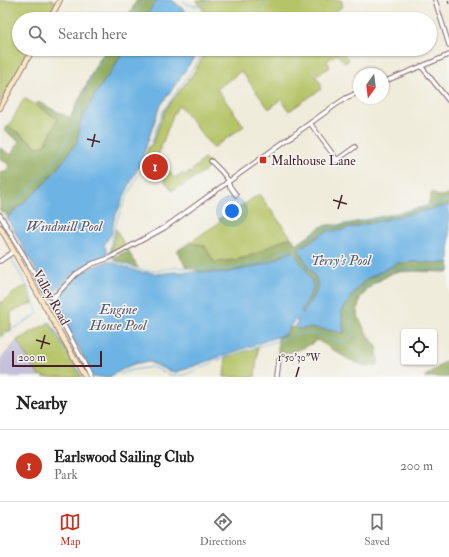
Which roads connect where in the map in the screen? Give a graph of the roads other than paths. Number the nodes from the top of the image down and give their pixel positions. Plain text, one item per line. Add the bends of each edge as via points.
1 (60, 0) edge
2 (435, 0) edge
3 (54, 12) edge
4 (449, 45) edge
5 (449, 54) edge
6 (29, 56) edge
7 (420, 66) junction
8 (389, 79) edge
9 (353, 95) edge
10 (449, 101) edge
11 (0, 108) edge
12 (310, 123) junction
13 (355, 147) dead end
14 (338, 160) junction
15 (211, 162) dead end
16 (334, 162) dead end
17 (228, 182) junction
18 (236, 195) dead end
19 (0, 215) edge
20 (0, 227) edge
21 (13, 252) junction
22 (0, 261) edge
23 (56, 295) junction
24 (279, 360) dead end
25 (84, 377) edge
26 (90, 377) edge
27 (277, 377) edge

1 - 3 street
2 - 4 street
5 - 7 street
6 - 11 street
7 - 8 street
7 - 10 street
9 - 12 street
12 - 14 street
12 - 17 street
13 - 14 street
14 - 16 street
15 - 17 street
17 - 18 street
17 - 23 street via 164,228 76,274
19 - 23 street via 47,295
20 - 21 street, Valley Road
21 - 22 street
21 - 25 street, Valley Road
23 - 26 street via 52,301 53,306
24 - 27 street

